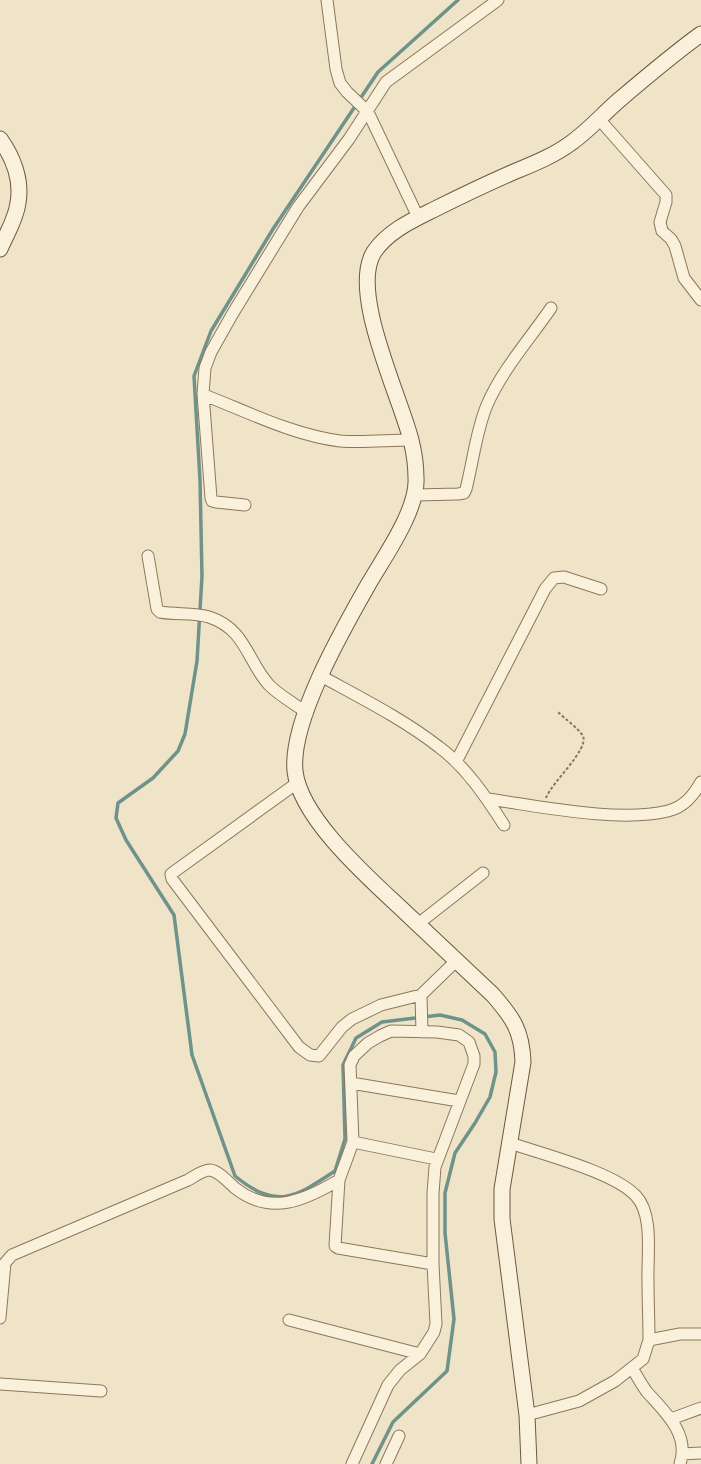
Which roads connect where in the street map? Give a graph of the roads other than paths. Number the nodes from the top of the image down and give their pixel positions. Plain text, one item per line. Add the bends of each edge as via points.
1 (327, 0) edge
2 (498, 0) edge
3 (701, 34) edge
4 (366, 110) junction
5 (599, 119) junction
6 (0, 139) edge
7 (418, 217) junction
8 (0, 249) edge
9 (701, 300) edge
10 (551, 308) dead end
11 (204, 395) junction
12 (411, 440) junction
13 (415, 495) junction
14 (245, 505) dead end
15 (148, 556) dead end
16 (601, 589) dead end
17 (321, 676) junction
18 (307, 713) junction
19 (456, 762) junction
20 (701, 782) edge
21 (297, 783) junction
22 (488, 799) junction
23 (504, 825) dead end
24 (483, 873) dead end
25 (418, 924) junction
26 (456, 961) junction
27 (421, 997) junction
28 (422, 1032) junction
29 (351, 1083) junction
30 (459, 1101) junction
31 (353, 1142) junction
32 (510, 1143) junction
33 (436, 1158) junction
34 (340, 1180) junction
35 (433, 1264) junction
36 (0, 1318) edge
37 (289, 1320) dead end
38 (701, 1334) edge
39 (649, 1340) junction
40 (420, 1354) junction
41 (632, 1368) junction
42 (0, 1384) edge
43 (100, 1391) dead end
44 (701, 1408) edge
45 (527, 1415) junction
46 (671, 1419) junction
47 (399, 1436) dead end
48 (701, 1453) edge
49 (681, 1459) edge
50 (352, 1464) edge
51 (386, 1464) edge
52 (529, 1464) edge

1 - 4 street via 340,83
2 - 4 street via 390,77
3 - 5 street
4 - 7 street
4 - 11 street via 298,207 233,313 205,368
5 - 7 street via 556,153
5 - 9 street via 666,195 660,222 662,231 675,246 684,278
6 - 8 street via 15,163 19,193 16,212
7 - 12 street via 396,230 377,249 369,264 367,279 367,295 375,330
10 - 13 street via 506,370 487,405 464,492
11 - 12 street via 302,433 323,438 342,441
11 - 14 street via 212,501
12 - 13 street via 416,479
13 - 17 street via 397,535 340,635
15 - 18 street via 157,609 166,613 205,616 227,626 239,636 258,671 270,686
16 - 19 street via 564,577 554,578 545,589
17 - 18 street
17 - 19 street via 422,735
18 - 21 street via 295,755
19 - 22 street
20 - 22 street via 694,795 681,806 668,811 633,815 604,814
21 - 25 street via 312,812 340,847
21 - 27 street via 173,871 172,879 299,1047 310,1055 319,1056 352,1019 380,1005
22 - 23 street
24 - 25 street
25 - 26 street
26 - 27 street
26 - 32 street via 493,995 508,1012 518,1030 522,1044 522,1062
27 - 28 street
28 - 29 street via 391,1031 368,1043 359,1050 350,1065
28 - 30 street via 459,1035 469,1042 474,1064
29 - 30 street
29 - 31 street
30 - 33 street
31 - 33 street
31 - 34 street
32 - 39 street via 598,1173 619,1182 637,1196 646,1217 649,1246
32 - 45 street via 502,1189 502,1219
33 - 35 street via 433,1193
34 - 35 street via 334,1244 336,1247
34 - 36 street via 309,1196 275,1204 247,1197 219,1174 205,1171 12,1255 5,1263
35 - 40 street via 436,1324
37 - 40 street
38 - 39 street via 680,1334
39 - 41 street via 643,1359
40 - 50 street via 400,1370 388,1385
41 - 45 street via 579,1401
41 - 46 street
42 - 43 street
44 - 46 street
45 - 52 street
46 - 49 street via 681,1440
47 - 51 street
48 - 49 street

